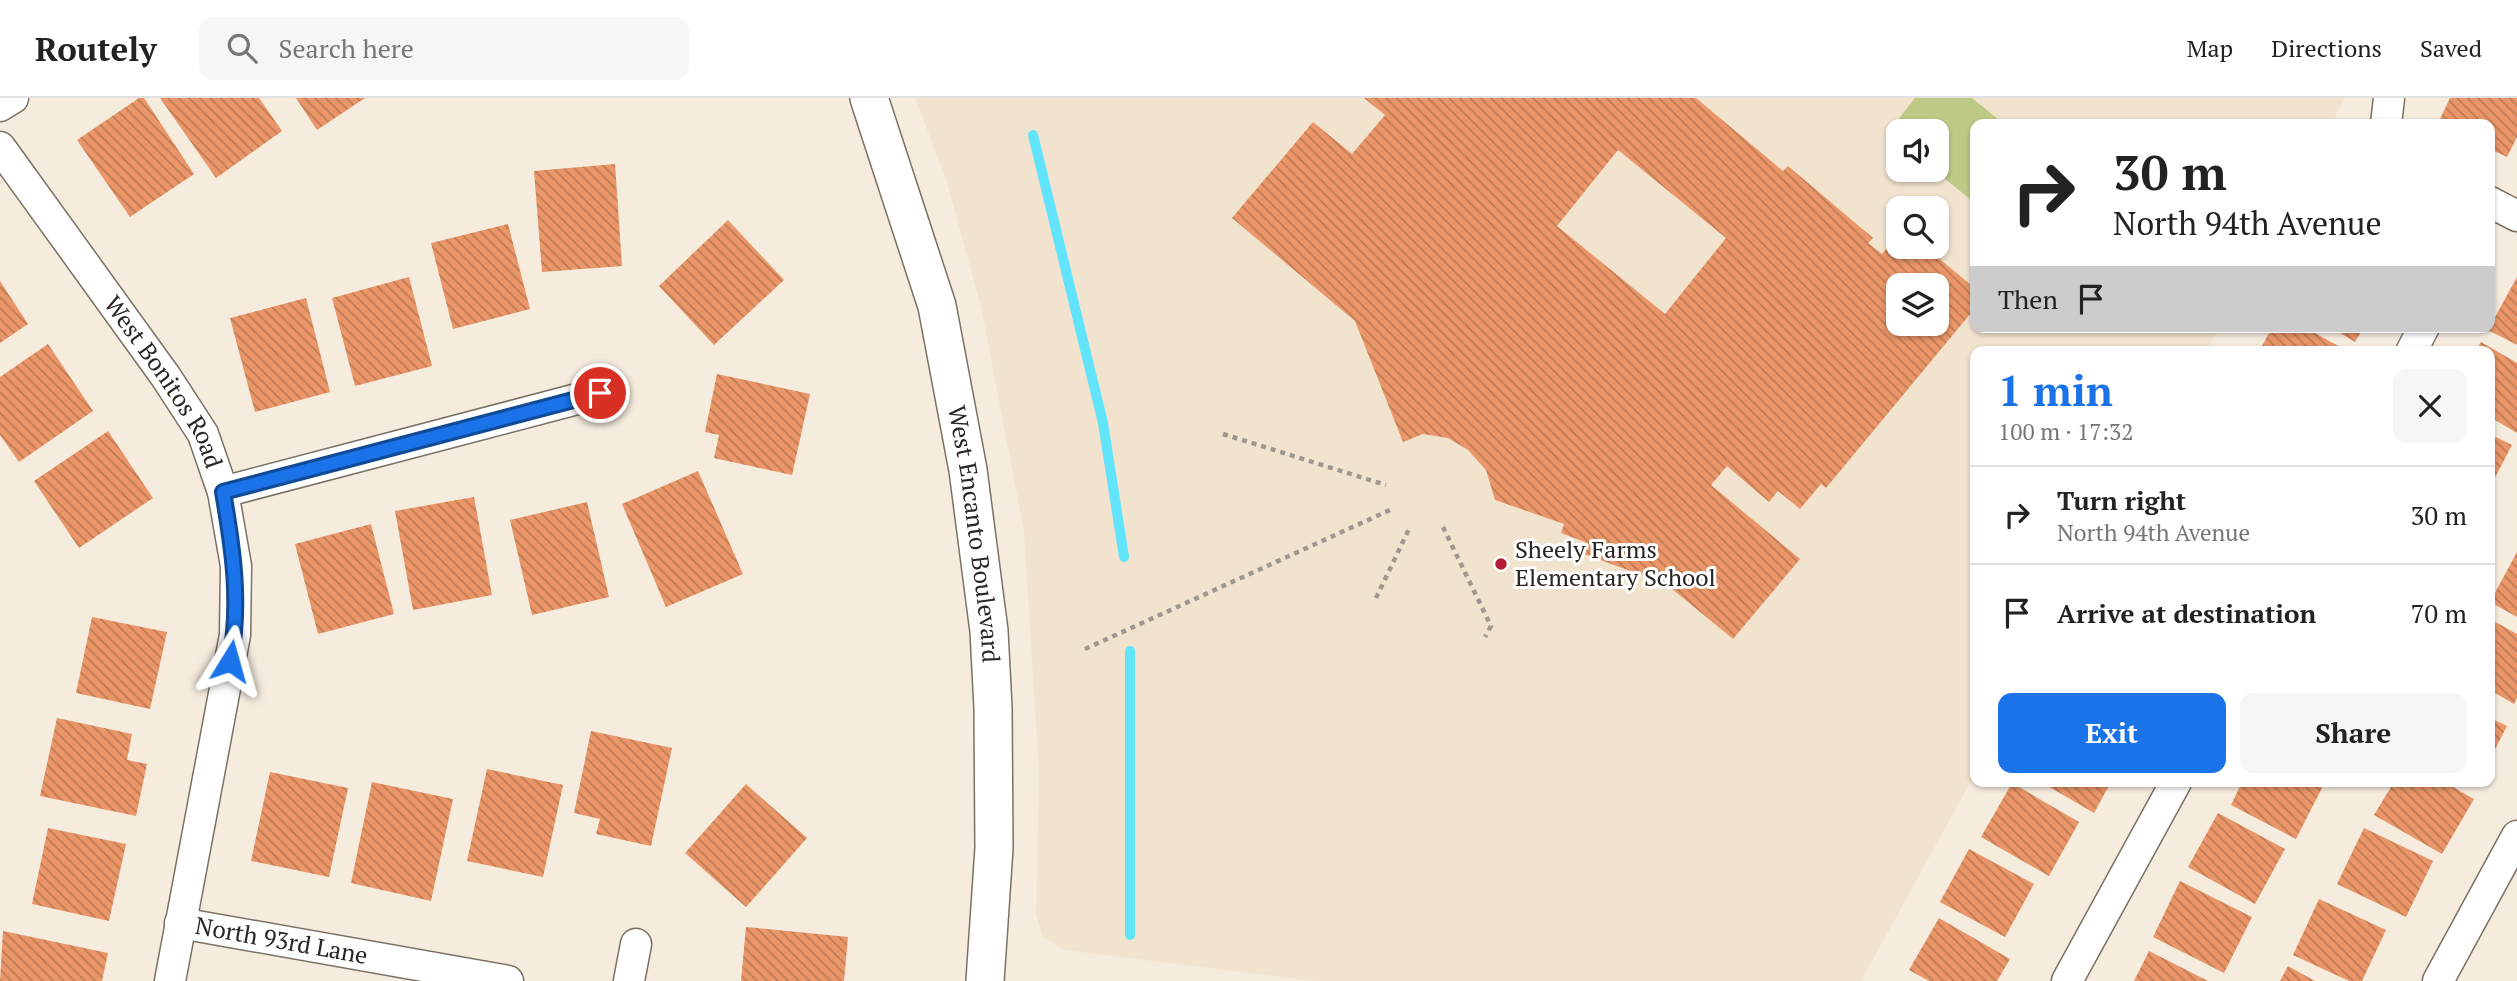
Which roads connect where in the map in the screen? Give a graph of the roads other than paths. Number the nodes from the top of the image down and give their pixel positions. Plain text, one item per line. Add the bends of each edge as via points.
1 (13, 98) edge
2 (869, 98) edge
3 (0, 106) edge
4 (0, 147) edge
5 (600, 393) dead end
6 (223, 492) junction
7 (2173, 787) edge
8 (2517, 836) edge
9 (180, 923) junction
10 (636, 944) dead end
11 (170, 981) edge
12 (508, 981) edge
13 (629, 981) edge
14 (985, 981) edge
15 (2067, 981) edge
16 (2438, 981) edge

1 - 3 street
2 - 14 street, West Encanto Boulevard via 937,306 968,470 989,631 993,708 994,848
4 - 6 street, West Bonitos Road via 174,388 202,434
5 - 6 street
6 - 9 street, West Bonitos Road via 236,566 235,635
7 - 15 street
8 - 16 street
9 - 11 street, West Bonitos Road
9 - 12 street, North 93rd Lane
10 - 13 street

